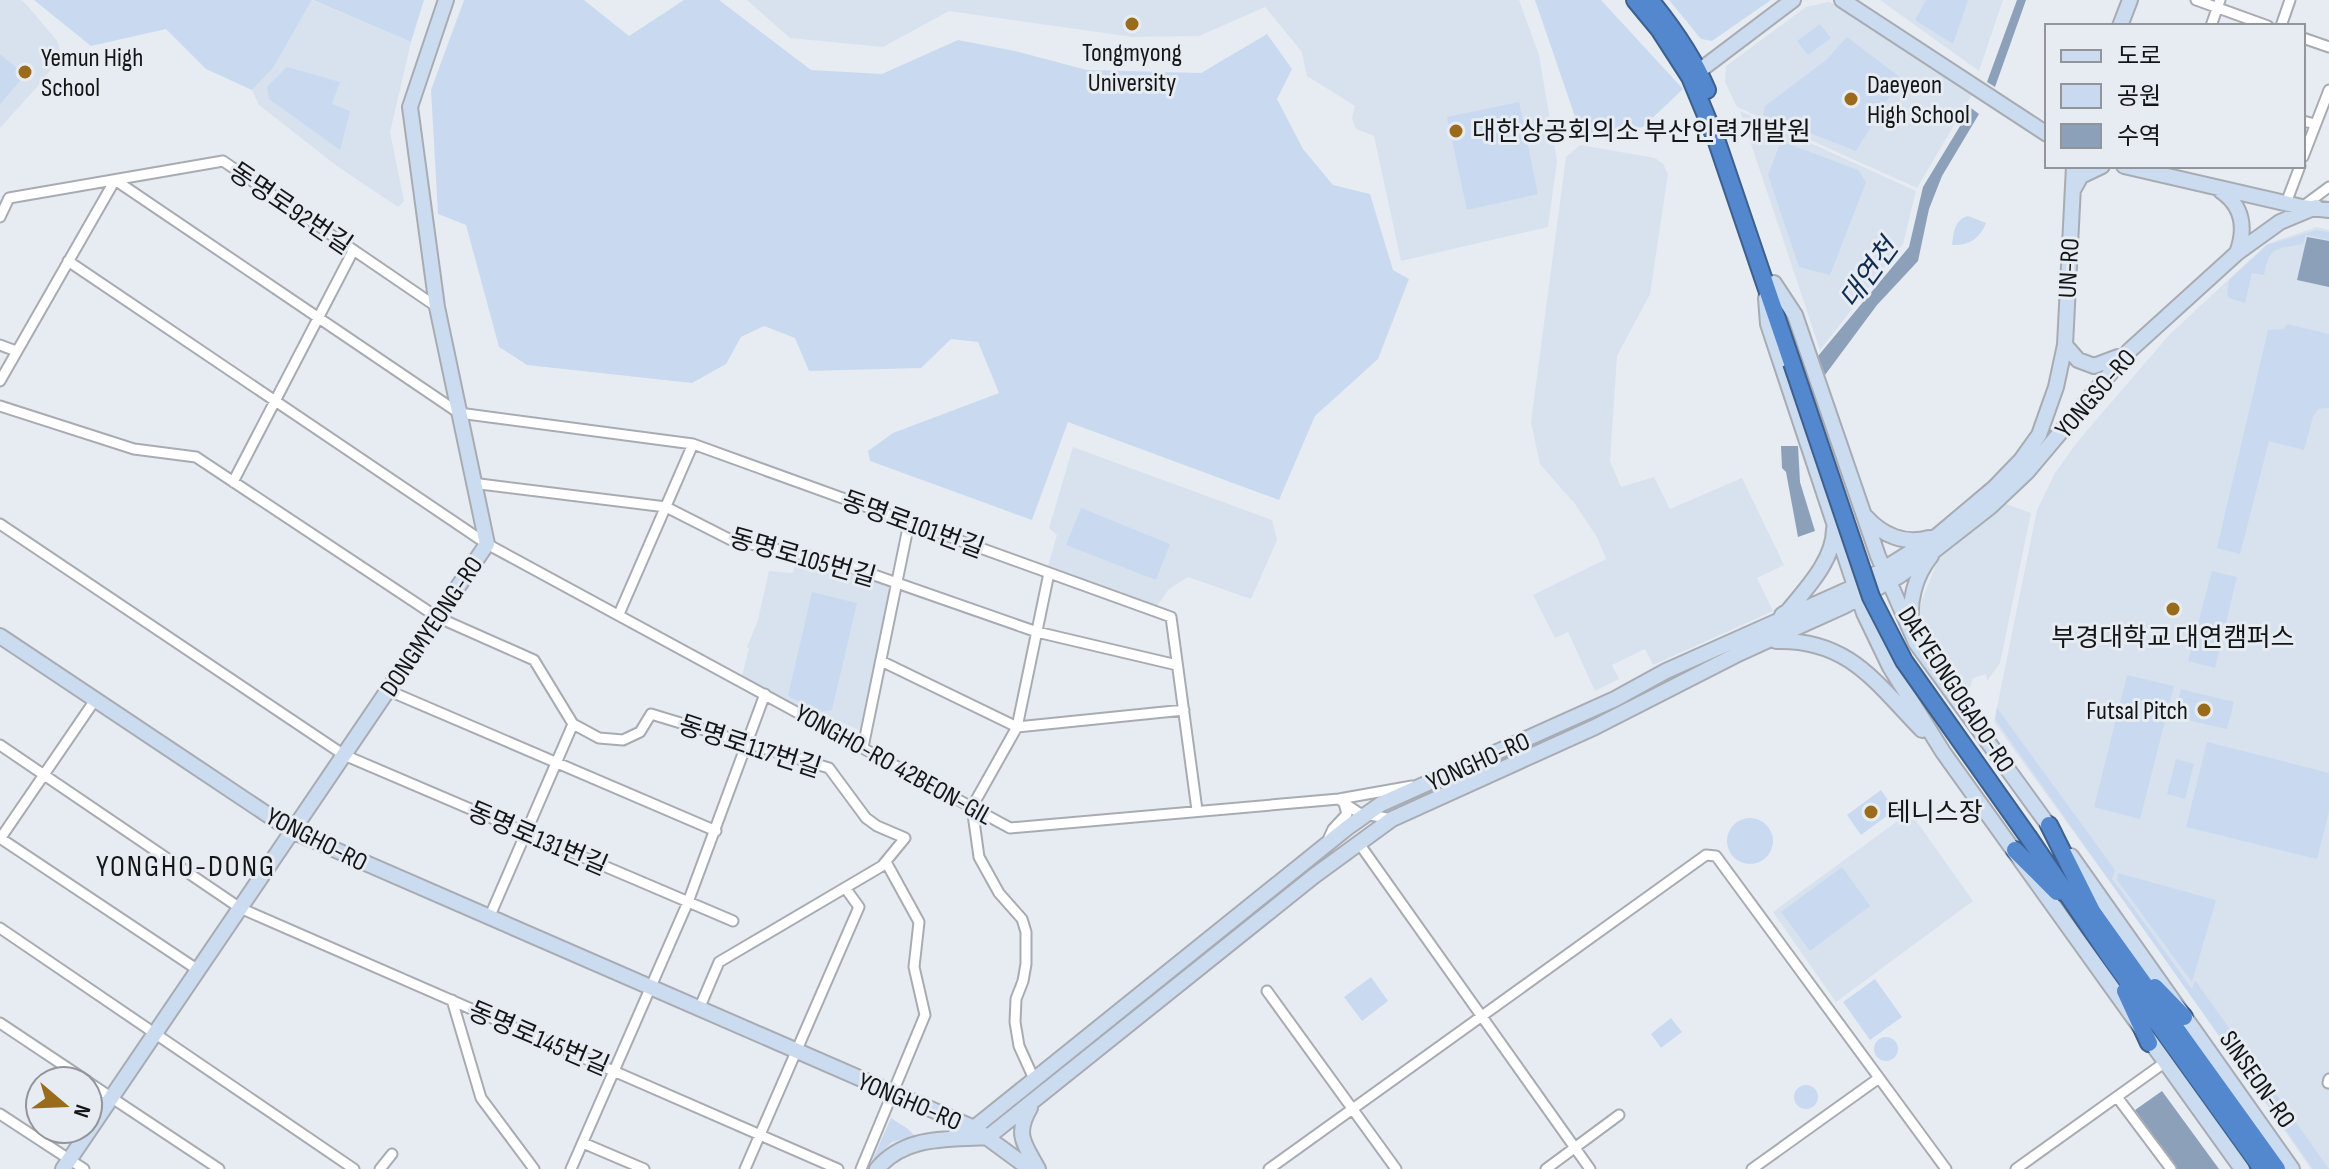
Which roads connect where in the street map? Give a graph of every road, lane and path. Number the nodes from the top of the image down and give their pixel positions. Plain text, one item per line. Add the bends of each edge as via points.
1 (446, 0) edge
2 (1635, 0) edge
3 (1650, 0) edge
4 (1793, 0) edge
5 (1842, 0) edge
6 (2130, 0) edge
7 (2196, 0) edge
8 (2290, 0) edge
9 (2219, 4) edge
10 (2121, 24) edge
11 (2212, 24) edge
12 (2264, 24) edge
13 (2282, 24) edge
14 (2305, 39) edge
15 (2329, 47) edge
16 (1699, 71) junction
17 (2329, 90) edge
18 (2305, 122) edge
19 (2315, 124) junction
20 (2045, 133) edge
21 (2305, 152) edge
22 (2062, 168) edge
23 (2074, 168) edge
24 (2098, 168) edge
25 (2299, 168) edge
26 (2160, 170) edge
27 (115, 180) junction
28 (2215, 187) junction
29 (2329, 187) edge
30 (2072, 191) junction
31 (2286, 203) junction
32 (2316, 208) edge
33 (0, 217) edge
34 (353, 251) junction
35 (2237, 253) junction
36 (68, 261) junction
37 (1770, 285) junction
38 (437, 307) junction
39 (318, 317) junction
40 (0, 345) edge
41 (2065, 345) junction
42 (16, 351) junction
43 (2129, 351) junction
44 (0, 381) edge
45 (275, 400) junction
46 (0, 406) edge
47 (459, 413) junction
48 (693, 444) junction
49 (2021, 460) joint
50 (233, 482) junction
51 (472, 483) junction
52 (666, 507) junction
53 (1862, 512) junction
54 (1834, 521) junction
55 (909, 523) junction
56 (0, 524) edge
57 (1936, 543) junction
58 (487, 544) junction
59 (1049, 573) junction
60 (1886, 576) junction
61 (897, 584) junction
62 (1809, 586) junction
63 (1862, 590) junction
64 (1839, 594) junction
65 (619, 614) junction
66 (437, 617) junction
67 (1766, 625) junction
68 (1037, 632) junction
69 (0, 636) edge
70 (1767, 641) junction
71 (1916, 643) junction
72 (881, 661) junction
73 (1177, 665) junction
74 (387, 690) junction
75 (765, 694) junction
76 (1615, 699) junction
77 (95, 700) junction
78 (1184, 710) junction
79 (573, 724) junction
80 (1555, 726) junction
81 (1017, 727) junction
82 (1595, 727) junction
83 (749, 743) junction
84 (0, 745) edge
85 (863, 747) junction
86 (1539, 752) junction
87 (1943, 752) junction
88 (344, 755) junction
89 (556, 763) junction
90 (44, 775) junction
91 (1426, 784) junction
92 (1373, 792) junction
93 (1341, 801) junction
94 (972, 807) junction
95 (1197, 810) junction
96 (1367, 814) junction
97 (1392, 819) junction
98 (292, 831) junction
99 (716, 831) junction
100 (2038, 832) junction
101 (526, 833) junction
102 (0, 839) edge
103 (1358, 842) junction
104 (1326, 845) junction
105 (2015, 850) junction
106 (886, 862) junction
107 (846, 889) junction
108 (688, 902) junction
109 (240, 908) junction
110 (2088, 915) junction
111 (489, 918) junction
112 (733, 921) dead end
113 (0, 928) edge
114 (2115, 955) junction
115 (198, 970) junction
116 (651, 988) junction
117 (1267, 991) dead end
118 (452, 1000) junction
119 (699, 1009) junction
120 (1481, 1017) junction
121 (2184, 1017) junction
122 (0, 1023) edge
123 (155, 1034) junction
124 (2149, 1043) junction
125 (797, 1052) junction
126 (1064, 1055) junction
127 (2164, 1063) junction
128 (64, 1065) edge
129 (615, 1071) junction
130 (1879, 1078) junction
131 (1034, 1079) junction
132 (104, 1092) edge
133 (891, 1093) junction
134 (112, 1097) junction
135 (2117, 1097) junction
136 (1039, 1098) junction
137 (1354, 1109) junction
138 (0, 1114) edge
139 (1619, 1115) dead end
140 (974, 1128) junction
141 (761, 1134) junction
142 (988, 1137) junction
143 (944, 1140) junction
144 (583, 1143) junction
145 (1575, 1149) junction
146 (392, 1154) dead end
147 (66, 1164) edge
148 (84, 1169) edge
149 (219, 1169) edge
150 (354, 1169) edge
151 (380, 1169) edge
152 (534, 1169) edge
153 (571, 1169) edge
154 (644, 1169) edge
155 (745, 1169) edge
156 (838, 1169) edge
157 (861, 1169) edge
158 (877, 1169) edge
159 (1030, 1169) edge
160 (1038, 1169) edge
161 (1269, 1169) edge
162 (1396, 1169) edge
163 (1546, 1169) edge
164 (1590, 1169) edge
165 (1752, 1169) edge
166 (1946, 1169) edge
167 (2016, 1169) edge
168 (2171, 1169) edge
169 (2242, 1169) edge
170 (2262, 1169) edge
171 (2277, 1169) edge
172 (2292, 1169) edge

1 - 38 main road, DONGMYEONG-RO via 410,107
2 - 37 highway via 1690,77
3 - 16 highway
4 - 16 main road
5 - 20 main road
6 - 10 main road
7 - 9 street
8 - 13 street
9 - 11 street
9 - 12 street
14 - 15 street
16 - 37 highway via 1717,112
17 - 19 street
18 - 19 street
19 - 21 street
22 - 30 main road
23 - 30 main road, UN-RO
24 - 30 main road via 2081,176
25 - 31 street
26 - 28 main road
27 - 33 street, 동명로92번길 via 9,198
27 - 34 street, 동명로92번길 via 223,161
27 - 36 street
27 - 39 street
28 - 31 main road
28 - 35 main road via 2238,209 2243,237
29 - 32 street
30 - 41 main road, UN-RO
31 - 32 main road
32 - 35 main road, YONGSO-RO via 2280,222
34 - 38 street, 동명로92번길
34 - 39 street
35 - 43 main road, YONGSO-RO
36 - 42 street
36 - 45 street, YONGHO-RO 42BEON-GIL
37 - 53 main road, SINSEON-RO via 1795,315
37 - 54 main road via 1768,324
37 - 100 highway, DAEYEONGOGADO-RO via 1879,594 1912,655
38 - 47 main road, DONGMYEONG-RO
39 - 45 street
39 - 47 street
40 - 42 street
41 - 43 main road via 2078,360 2094,366
41 - 49 main road, UN-RO via 2039,435
42 - 44 street
43 - 57 main road, YONGSO-RO via 2027,472 1990,507
45 - 50 street
45 - 58 street, YONGHO-RO 42BEON-GIL
46 - 50 street via 134,449 196,457
47 - 48 street, 동명로101번길
47 - 51 main road, DONGMYEONG-RO
48 - 52 street
48 - 55 street, 동명로101번길
49 - 57 main road, YONGSO-RO
50 - 66 street
51 - 52 street, 동명로105번길
51 - 58 main road, DONGMYEONG-RO
52 - 61 street, 동명로105번길 via 731,540 834,561
52 - 65 street
53 - 57 main road via 1900,539
53 - 60 main road, SINSEON-RO
54 - 62 main road via 1829,551
54 - 63 main road
55 - 59 street, 동명로101번길
55 - 61 street
56 - 88 street, 동명로131번길
57 - 60 main road, YONGSO-RO
57 - 71 main road via 1913,595
58 - 65 street, YONGHO-RO 42BEON-GIL
58 - 66 main road, DONGMYEONG-RO
59 - 68 street
59 - 73 street, 동명로101번길 via 1171,617
60 - 63 main road, YONGSO-RO
60 - 71 main road, SINSEON-RO
61 - 68 street, 동명로105번길
61 - 72 street
62 - 64 main road
62 - 67 main road via 1788,611
63 - 64 main road, YONGHO-RO
63 - 70 main road, YONGHO-RO
63 - 87 main road via 1872,632
64 - 67 main road, YONGHO-RO
65 - 75 street, YONGHO-RO 42BEON-GIL
66 - 74 main road, DONGMYEONG-RO
66 - 79 street via 534,660
67 - 76 main road, YONGHO-RO
68 - 73 street, 동명로105번길
68 - 81 street
69 - 77 main road, YONGHO-RO
70 - 82 main road, YONGHO-RO
70 - 87 main road via 1815,643 1847,656
71 - 100 main road, SINSEON-RO
72 - 81 street
72 - 85 street
73 - 78 street, 동명로101번길
74 - 88 main road, DONGMYEONG-RO
74 - 89 street
75 - 83 street
75 - 85 street, YONGHO-RO 42BEON-GIL
76 - 80 main road, YONGHO-RO
76 - 82 main road via 1626,704
77 - 90 street
77 - 98 main road, YONGHO-RO
78 - 81 street
78 - 95 street, 동명로101번길
79 - 83 street, 동명로117번길 via 599,738 623,740 640,732 651,714
79 - 89 street
80 - 86 main road via 1530,746
80 - 91 main road, YONGHO-RO
81 - 94 street
82 - 86 main road, YONGHO-RO
83 - 99 street
83 - 106 street, 동명로117번길 via 829,768 866,818 905,838
84 - 90 street, 동명로145번길
85 - 94 street, YONGHO-RO 42BEON-GIL
86 - 97 main road, YONGHO-RO
87 - 105 main road
88 - 98 main road, DONGMYEONG-RO
88 - 101 street, 동명로131번길
89 - 99 street
89 - 101 street
90 - 102 street
90 - 109 street, 동명로145번길
91 - 92 street, YONGHO-RO 42BEON-GIL
91 - 96 main road, YONGHO-RO
92 - 93 street, YONGHO-RO 42BEON-GIL
92 - 96 street via 1361,805
93 - 95 street, YONGHO-RO 42BEON-GIL
93 - 96 street, YONGHO-RO 42BEON-GIL
93 - 104 street via 1347,814
94 - 95 street, YONGHO-RO 42BEON-GIL via 1010,828
94 - 131 street via 979,857 1026,932 1015,1022
96 - 97 street, YONGHO-RO 42BEON-GIL
96 - 104 main road, YONGHO-RO
97 - 103 main road, YONGHO-RO
98 - 109 main road, DONGMYEONG-RO
98 - 111 main road, YONGHO-RO
99 - 108 street
100 - 110 highway, DAEYEONGOGADO-RO
100 - 121 main road, SINSEON-RO
101 - 108 street, 동명로131번길
101 - 111 street
102 - 115 street
103 - 120 street
103 - 136 main road, YONGHO-RO
104 - 126 main road, YONGHO-RO
105 - 110 highway
105 - 124 main road
106 - 107 street
106 - 133 street via 919,922 914,967 925,1015
107 - 119 street via 719,962
107 - 125 street via 859,907
108 - 112 street, 동명로131번길
108 - 116 street
109 - 115 main road, DONGMYEONG-RO
109 - 118 street, 동명로145번길
110 - 114 highway
111 - 116 main road, YONGHO-RO
113 - 123 street
114 - 121 highway
114 - 124 highway
114 - 170 highway
114 - 171 highway
115 - 123 main road, DONGMYEONG-RO
116 - 119 main road, YONGHO-RO
116 - 129 street
117 - 137 street
118 - 129 street, 동명로145번길
118 - 152 street via 481,1098
119 - 125 main road, YONGHO-RO
120 - 130 street via 1706,855 1716,856
120 - 137 street
120 - 145 street
121 - 172 main road, SINSEON-RO
122 - 128 street
123 - 134 main road, DONGMYEONG-RO
123 - 150 street
124 - 127 main road
125 - 133 main road, YONGHO-RO
125 - 141 street
126 - 131 main road, YONGHO-RO
126 - 136 main road
127 - 135 street
127 - 169 main road
129 - 141 street, 동명로145번길
129 - 144 street
130 - 165 street
130 - 166 street
131 - 140 main road, YONGHO-RO
132 - 134 street
133 - 140 main road, YONGHO-RO
133 - 157 street
134 - 147 main road, DONGMYEONG-RO
134 - 149 street
135 - 167 street
135 - 168 street
136 - 142 main road, YONGHO-RO
136 - 160 main road via 1021,1133
137 - 161 street
137 - 162 street
138 - 147 street
139 - 145 street
140 - 142 main road
140 - 143 main road
141 - 155 street
141 - 156 street, 동명로145번길
142 - 143 main road
142 - 159 main road
143 - 158 main road via 901,1147
144 - 153 street
144 - 154 street
145 - 163 street
145 - 164 street
146 - 151 street
147 - 148 street

